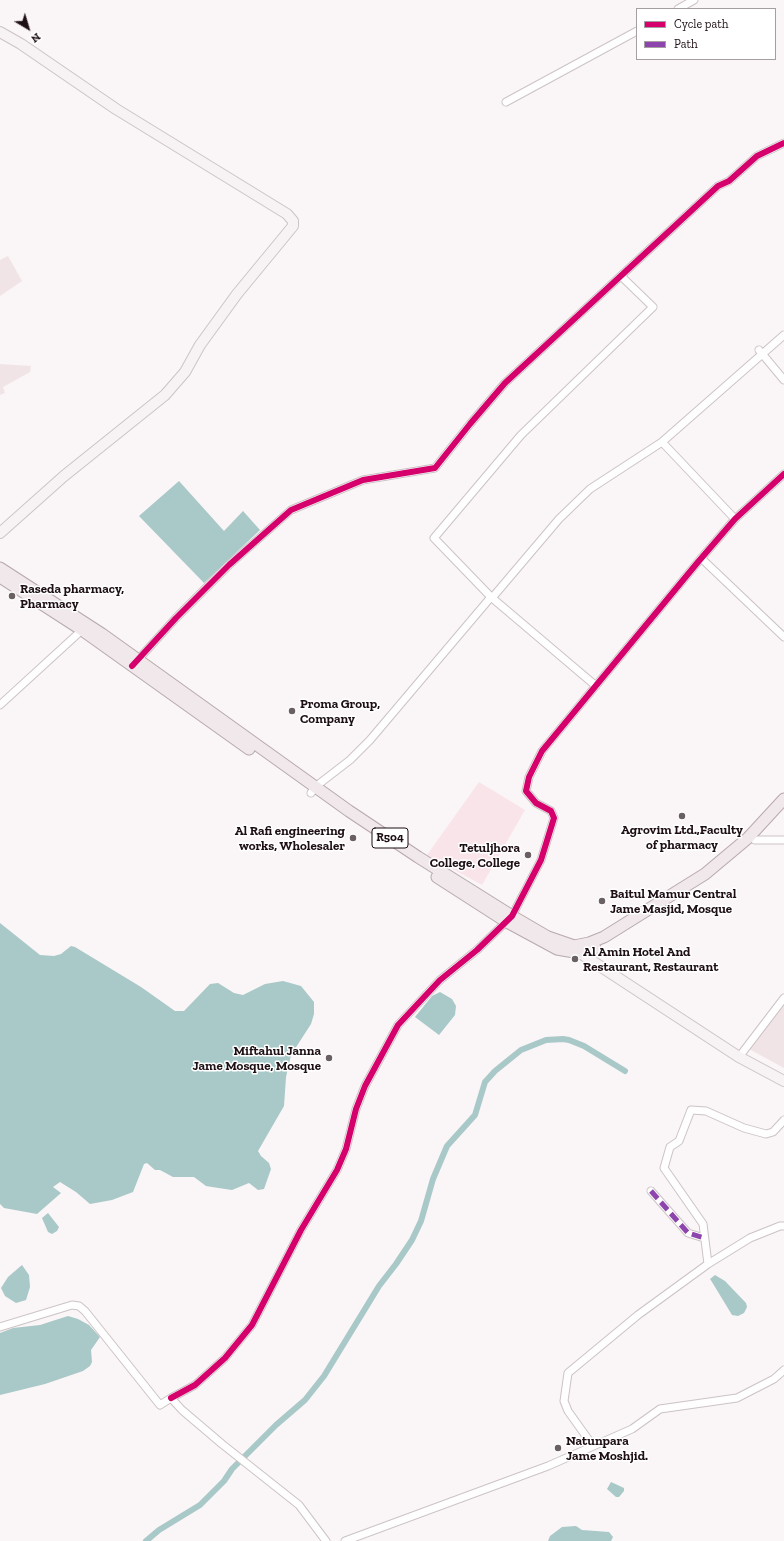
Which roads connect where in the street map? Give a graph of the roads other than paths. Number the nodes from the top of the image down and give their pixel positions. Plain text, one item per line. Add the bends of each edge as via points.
1 (694, 0) edge
2 (680, 8) edge
3 (0, 32) edge
4 (636, 32) edge
5 (506, 102) dead end
6 (784, 142) edge
7 (621, 276) junction
8 (784, 335) edge
9 (761, 352) junction
10 (784, 380) edge
11 (662, 442) junction
12 (784, 474) edge
13 (736, 519) junction
14 (0, 533) edge
15 (701, 558) junction
16 (0, 568) edge
17 (0, 577) edge
18 (492, 598) junction
19 (82, 630) junction
20 (784, 637) edge
21 (134, 664) junction
22 (596, 686) junction
23 (0, 705) edge
24 (313, 790) junction
25 (784, 799) edge
26 (784, 809) edge
27 (755, 840) junction
28 (784, 840) edge
29 (510, 919) junction
30 (577, 950) junction
31 (784, 998) edge
32 (739, 1057) junction
33 (784, 1081) edge
34 (784, 1120) edge
35 (651, 1191) dead end
36 (784, 1226) edge
37 (704, 1238) junction
38 (708, 1264) junction
39 (0, 1327) edge
40 (784, 1370) edge
41 (171, 1398) junction
42 (593, 1446) junction
43 (326, 1541) edge
44 (345, 1541) edge

1 - 2 street
3 - 14 street via 116,109 288,214 293,226 237,294 200,345 185,372 165,395 64,476
4 - 5 street
6 - 7 street via 757,156 734,177 718,186
7 - 18 street via 653,307 521,435 434,538
7 - 21 street via 505,383 435,468 363,480 290,510 224,571
8 - 9 street
9 - 10 street
9 - 11 street
11 - 13 street
11 - 18 street via 590,489 559,519
12 - 13 street
13 - 15 street
15 - 20 street
15 - 22 street
16 - 21 main road, R504 via 95,630
17 - 19 main road, R504
18 - 22 street
18 - 24 street via 365,745
19 - 21 main road, R504
19 - 23 street
21 - 24 main road, R504
22 - 29 street via 542,751 529,777 526,791 536,803 551,811 554,818 541,860
24 - 29 main road, R504
25 - 30 main road, R504 via 748,838 705,874 604,937
26 - 27 main road
27 - 28 street
27 - 30 main road via 723,868 677,900 610,941
29 - 30 main road, R504 via 557,949
29 - 41 street via 440,980 398,1025 365,1086 337,1170 300,1230 252,1326 225,1358 195,1385
30 - 32 street
31 - 32 street
32 - 33 street
34 - 37 street via 773,1132 766,1134 744,1128 706,1111 691,1110 679,1141 670,1148 664,1168 682,1196 696,1211 702,1224
35 - 37 street via 688,1233
36 - 38 street via 750,1238
37 - 38 street
38 - 42 street via 638,1315 568,1373 564,1401 568,1411
39 - 41 street via 72,1305 79,1306 86,1311 160,1404
40 - 42 street via 774,1379 737,1398 660,1409 632,1429
41 - 43 street via 222,1444 298,1505
42 - 44 street via 548,1466

